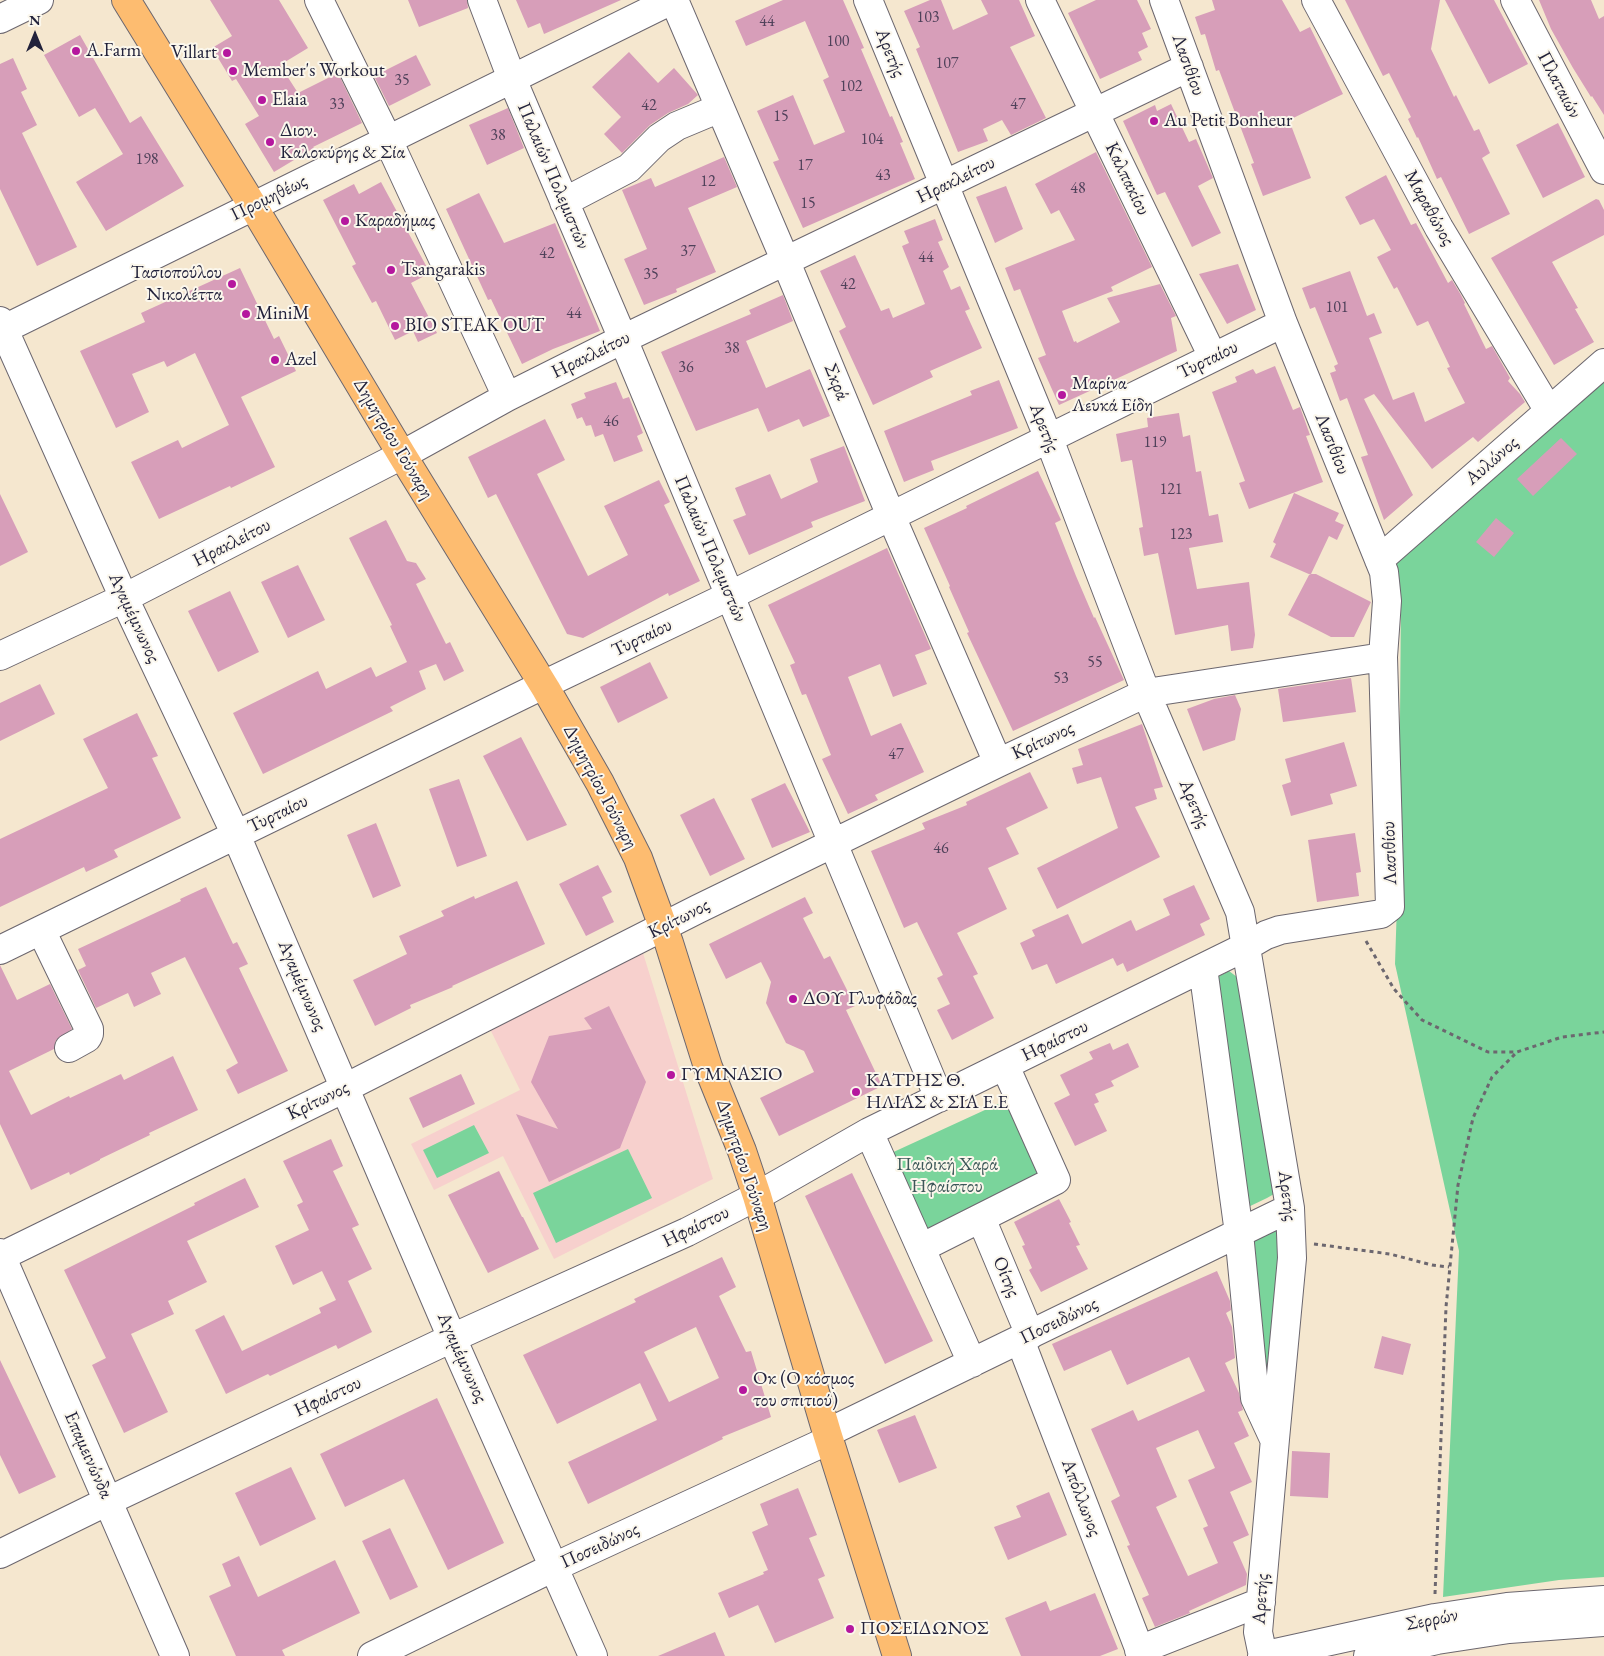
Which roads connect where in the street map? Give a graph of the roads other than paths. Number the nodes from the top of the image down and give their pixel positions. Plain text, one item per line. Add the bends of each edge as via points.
1 (39, 0) edge
2 (126, 0) edge
3 (319, 0) edge
4 (482, 0) edge
5 (673, 0) edge
6 (868, 0) edge
7 (1040, 0) edge
8 (1164, 0) edge
9 (1316, 0) edge
10 (1515, 0) edge
11 (0, 19) edge
12 (1189, 67) junction
13 (512, 79) junction
14 (720, 108) junction
15 (1094, 113) junction
16 (388, 140) junction
17 (1604, 170) edge
18 (944, 186) junction
19 (564, 202) junction
20 (254, 206) junction
21 (786, 262) junction
22 (1283, 323) junction
23 (1, 327) edge
24 (623, 339) junction
25 (1213, 357) junction
26 (1604, 363) edge
27 (507, 397) junction
28 (1549, 411) junction
29 (1048, 439) junction
30 (402, 455) junction
31 (891, 516) junction
32 (1380, 560) junction
33 (729, 596) junction
34 (124, 598) junction
35 (0, 656) edge
36 (1383, 657) junction
37 (543, 685) junction
38 (1146, 693) junction
39 (998, 763) junction
40 (236, 835) junction
41 (834, 843) junction
42 (1390, 907) joint
43 (664, 927) junction
44 (41, 930) junction
45 (1247, 946) junction
46 (0, 950) edge
47 (1203, 968) junction
48 (69, 1048) dead end
49 (1004, 1066) junction
50 (345, 1088) junction
51 (939, 1098) junction
52 (869, 1132) junction
53 (757, 1196) junction
54 (1290, 1208) junction
55 (980, 1218) junction
56 (1239, 1233) junction
57 (921, 1248) junction
58 (0, 1255) edge
59 (452, 1338) junction
60 (1025, 1338) junction
61 (972, 1363) junction
62 (828, 1436) junction
63 (1274, 1439) junction
64 (108, 1501) junction
65 (0, 1554) edge
66 (554, 1568) junction
67 (1604, 1600) edge
68 (1261, 1602) junction
69 (1604, 1622) edge
70 (1438, 1638) edge
71 (384, 1653) edge
72 (1140, 1653) edge
73 (175, 1656) edge
74 (593, 1656) edge
75 (897, 1656) edge
76 (1262, 1656) edge
77 (1368, 1656) edge

1 - 11 street
2 - 20 main road, Δημητρίου Γούναρη
3 - 16 street
4 - 13 street, Παλαιών Πολεμιστών
5 - 13 street, Προμηθέως
5 - 14 street, Σκρά
6 - 18 street, Αρετής
7 - 15 street, Καλπακίου
8 - 12 street, Λασιθίου
9 - 28 street, Μαραθώνος via 1439,228
10 - 17 street, Πλαταιών
12 - 15 street, Ηρακλείτου
12 - 22 street, Λασιθίου
13 - 16 street, Προμηθέως
13 - 19 street, Παλαιών Πολεμιστών
14 - 19 street via 677,126 629,168
14 - 21 street, Σκρά
15 - 18 street, Ηρακλείτου
15 - 25 street, Καλπακίου
16 - 20 street, Προμηθέως
16 - 27 street
18 - 21 street, Ηρακλείτου
18 - 29 street, Αρετής
19 - 24 street, Παλαιών Πολεμιστών
20 - 23 street, Προμηθέως
20 - 30 main road, Δημητρίου Γούναρη
21 - 24 street, Ηρακλείτου
21 - 31 street, Σκρά
22 - 25 street, Τυρταίου
22 - 32 street, Λασιθίου
23 - 34 street, Αγαμέμνωνος
24 - 27 street, Ηρακλείτου
24 - 33 street, Παλαιών Πολεμιστών
25 - 29 street, Τυρταίου
26 - 28 street, Αυλώνος
27 - 30 street, Ηρακλείτου
28 - 32 street, Αυλώνος
29 - 31 street, Τυρταίου
29 - 38 street, Αρετής
30 - 34 street, Ηρακλείτου
30 - 37 main road, Δημητρίου Γούναρη
31 - 33 street, Τυρταίου
31 - 39 street, Σκρά
32 - 36 street, Λασιθίου via 1387,601
33 - 37 street, Τυρταίου
33 - 41 street, Παλαιών Πολεμιστών
34 - 35 street, Ηρακλείτου
34 - 40 street, Αγαμέμνωνος
36 - 38 street, Κρίτωνος
36 - 42 street, Λασιθίου
37 - 40 street, Τυρταίου
37 - 43 main road, Δημητρίου Γούναρη via 600,783 638,858
38 - 39 street, Κρίτωνος
38 - 45 street, Αρετής via 1240,912
39 - 41 street, Κρίτωνος
40 - 44 street, Τυρταίου
40 - 50 street, Αγαμέμνωνος
41 - 43 street, Κρίτωνος
41 - 51 street, Παλαιών Πολεμιστών
42 - 45 street, Ηφαίστου via 1381,914 1280,930
43 - 50 street, Κρίτωνος
43 - 53 main road, Δημητρίου Γούναρη via 708,1067
44 - 46 street, Τυρταίου
44 - 48 street via 89,1029 87,1038
45 - 47 street, Ηφαίστου
45 - 54 street, Αρετής
47 - 49 street, Ηφαίστου
47 - 56 street
49 - 51 street, Ηφαίστου
49 - 55 street via 1056,1180
50 - 58 street, Κρίτωνος
50 - 59 street, Αγαμέμνωνος
51 - 52 street, Ηφαίστου
52 - 53 street, Ηφαίστου
52 - 57 street
53 - 59 street, Ηφαίστου via 687,1232
53 - 62 main road, Δημητρίου Γούναρη
54 - 56 street, Ποσειδώνος
54 - 63 street, Αρετής via 1292,1258
55 - 57 street
55 - 60 street, Οίτης
56 - 60 street, Ποσειδώνος
56 - 63 street via 1255,1398
57 - 61 street
58 - 64 street, Επαμεινώνδα
59 - 64 street, Ηφαίστου
59 - 66 street, Αγαμέμνωνος
60 - 61 street, Ποσειδώνος
60 - 72 street, Απόλλωνος
61 - 62 street, Ποσειδώνος
62 - 66 street, Ποσειδώνος
62 - 75 main road, Δημητρίου Γούναρη
63 - 68 street, Αρετής
64 - 65 street, Ηφαίστου
64 - 73 street, Επαμεινώνδα
66 - 71 street, Ποσειδώνος
66 - 74 street, Αγαμέμνωνος
67 - 70 street, Σερρών via 1507,1607
68 - 72 street
68 - 76 street, Αρετής via 1258,1632
69 - 70 street, Σερρών
70 - 76 street, Σερρών
70 - 77 street, Σερρών

